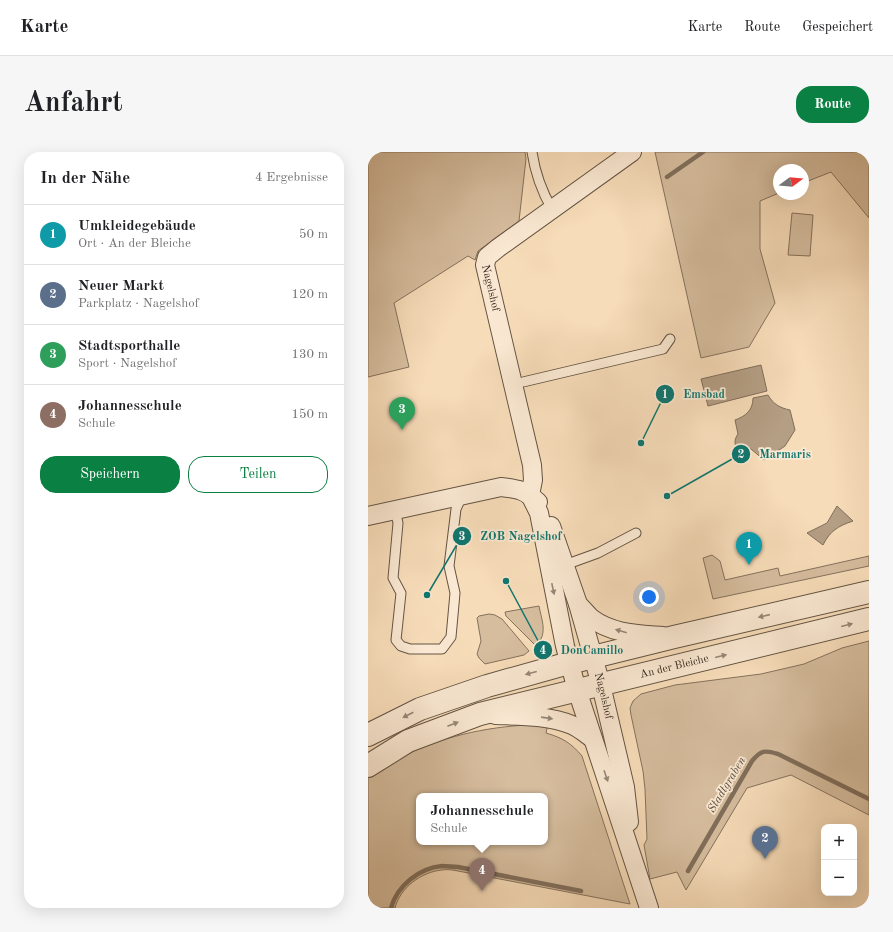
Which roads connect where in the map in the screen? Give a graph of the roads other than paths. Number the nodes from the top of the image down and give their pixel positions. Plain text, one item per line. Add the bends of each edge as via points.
1 (532, 152) edge
2 (632, 152) edge
3 (552, 209) junction
4 (670, 339) dead end
5 (523, 382) dead end
6 (530, 495) junction
7 (462, 496) junction
8 (395, 510) junction
9 (368, 516) edge
10 (636, 533) dead end
11 (557, 567) junction
12 (869, 592) edge
13 (578, 604) junction
14 (869, 619) edge
15 (674, 637) junction
16 (594, 658) junction
17 (569, 663) junction
18 (601, 684) junction
19 (577, 690) junction
20 (480, 714) junction
21 (368, 735) edge
22 (593, 739) junction
23 (368, 766) edge
24 (634, 861) junction
25 (649, 908) edge

1 - 3 lane via 545,198
2 - 3 street, Nagelshof
3 - 6 street, Nagelshof via 487,257 485,265 532,465
4 - 5 lane via 663,349
6 - 7 street, Nagelshof via 518,489 501,487
6 - 11 street, Nagelshof via 540,504 548,520
7 - 8 street, Nagelshof
7 - 8 lane via 456,509 449,566 455,593 451,637 442,649 410,649 401,646 396,640 402,593 393,578 398,528
8 - 9 street, Nagelshof
10 - 11 lane via 598,553
11 - 13 street, Nagelshof
11 -> 17 street, Nagelshof
12 -> 15 street
15 -> 13 street via 628,633 607,627 591,618
13 - 16 street, Nagelshof
18 -> 14 street, An der Bleiche
15 - 16 street
16 - 17 street
16 - 18 street, Nagelshof
17 - 19 street, Nagelshof
17 -> 21 street via 487,686 420,709
18 - 19 street, An der Bleiche
18 - 24 street, Nagelshof via 625,787
19 - 20 street, An der Bleiche
19 - 22 street, Nagelshof
20 -> 22 street, An der Bleiche via 554,719 573,726
23 -> 20 street, An der Bleiche via 408,741
22 -> 24 street, Nagelshof
24 - 25 street, Nagelshof

